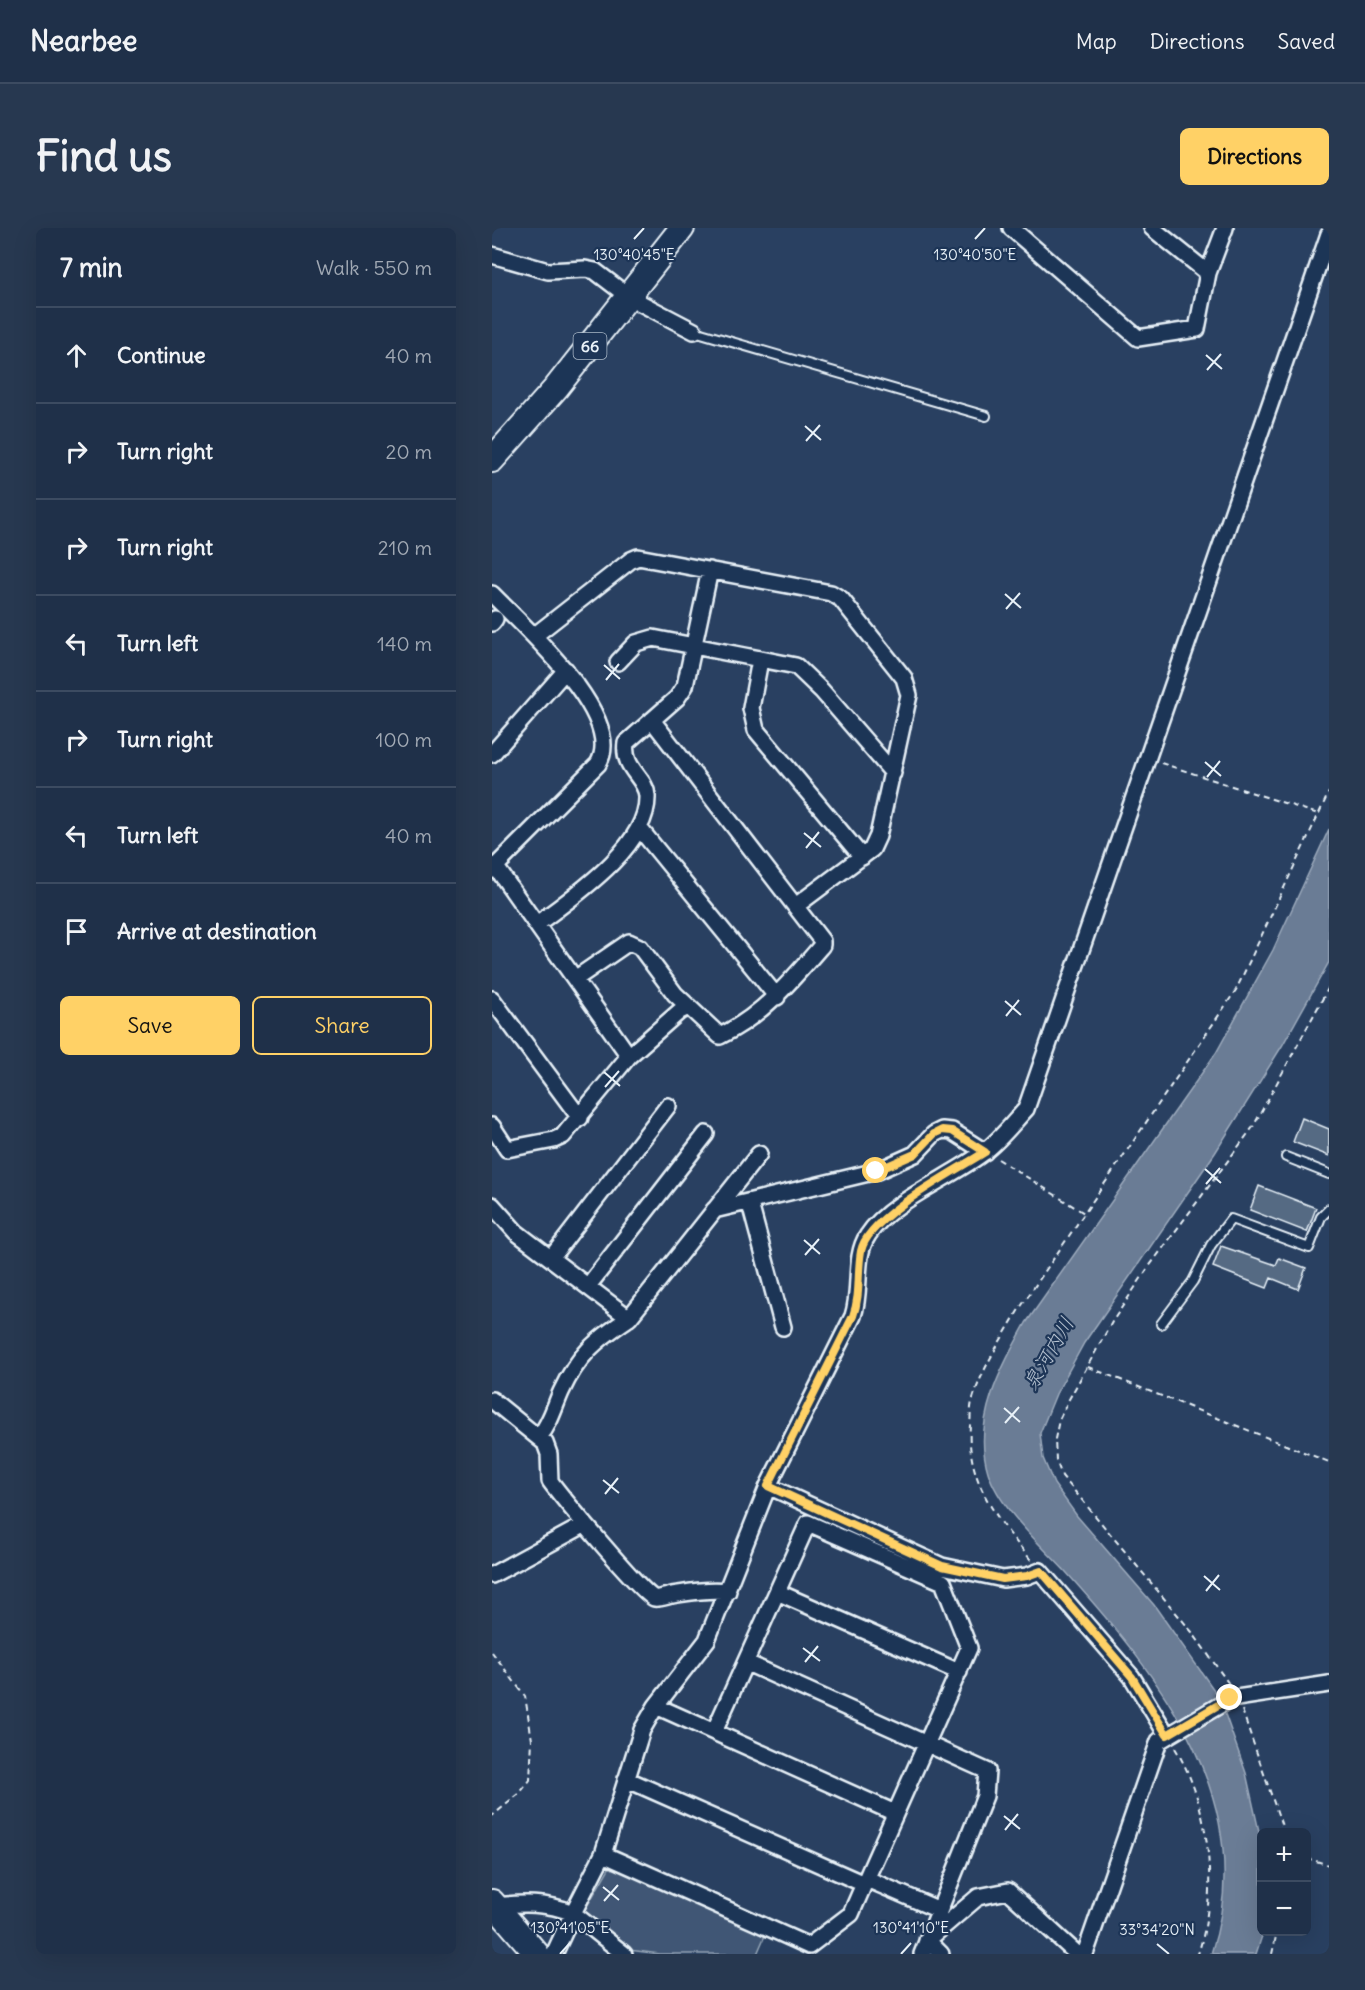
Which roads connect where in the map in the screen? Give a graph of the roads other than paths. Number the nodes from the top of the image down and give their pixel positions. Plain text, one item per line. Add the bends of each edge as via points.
1 (682, 228) edge
2 (1011, 228) edge
3 (1152, 228) edge
4 (1225, 228) edge
5 (1329, 234) edge
6 (492, 255) edge
7 (1208, 273) junction
8 (629, 297) junction
9 (694, 330) joint
10 (986, 416) dead end
11 (492, 460) edge
12 (710, 570) junction
13 (492, 594) edge
14 (534, 636) junction
15 (695, 647) junction
16 (760, 660) junction
17 (618, 662) dead end
18 (566, 670) junction
19 (652, 720) junction
20 (492, 754) edge
21 (892, 773) junction
22 (640, 829) junction
23 (862, 857) junction
24 (494, 868) edge
25 (797, 905) junction
26 (537, 924) junction
27 (576, 979) junction
28 (777, 997) junction
29 (492, 999) edge
30 (689, 1007) junction
31 (629, 1056) junction
32 (668, 1106) dead end
33 (580, 1118) junction
34 (492, 1126) edge
35 (706, 1134) dead end
36 (985, 1152) junction
37 (759, 1154) dead end
38 (1286, 1157) dead end
39 (1329, 1174) edge
40 (750, 1204) junction
41 (492, 1205) edge
42 (1329, 1209) edge
43 (714, 1210) junction
44 (551, 1258) junction
45 (588, 1286) junction
46 (629, 1318) junction
47 (1161, 1324) dead end
48 (783, 1327) dead end
49 (492, 1400) edge
50 (539, 1437) junction
51 (768, 1486) junction
52 (584, 1525) junction
53 (492, 1575) edge
54 (728, 1591) junction
55 (777, 1592) junction
56 (747, 1663) junction
57 (958, 1672) junction
58 (1329, 1684) edge
59 (656, 1706) junction
60 (714, 1732) junction
61 (1170, 1733) junction
62 (927, 1743) junction
63 (627, 1779) junction
64 (895, 1813) junction
65 (603, 1854) junction
66 (866, 1881) junction
67 (493, 1904) edge
68 (939, 1910) junction
69 (573, 1913) junction
70 (925, 1947) edge
71 (537, 1954) edge
72 (554, 1954) edge
73 (624, 1954) edge
74 (941, 1954) edge
75 (1077, 1954) edge
76 (1085, 1954) edge

1 - 8 main road, 66
2 - 7 street via 1138,338 1197,329
3 - 7 street
4 - 7 street
5 - 36 street via 1026,1109
6 - 8 street via 549,271 595,271
8 - 9 street
8 - 11 main road, 66
9 - 10 lane
12 - 14 street via 648,558 631,560
12 - 15 street
12 - 21 street via 831,593 850,608 909,686
13 - 14 street
14 - 18 street
15 - 16 street
15 - 17 street via 644,638
15 - 19 street via 685,686
16 - 21 street via 796,666 805,672
16 - 23 street via 751,708 756,730
18 - 20 street
18 - 24 street via 603,733 603,755 545,820
19 - 22 street via 626,743 625,751 627,762 647,793
19 - 25 street
21 - 23 street via 878,836 872,849
22 - 26 street via 609,865
22 - 28 street
23 - 25 street
24 - 26 street
25 - 28 street via 822,945
26 - 27 street
27 - 30 street via 630,942 640,947
27 - 31 street
28 - 30 street via 720,1036
29 - 33 street
30 - 31 street
31 - 33 street
32 - 44 street
33 - 34 street via 554,1140 507,1149
35 - 45 street
36 - 40 street via 952,1131 942,1130 915,1154 876,1171
36 - 51 street via 886,1215 867,1236 861,1251 858,1301 853,1316
37 - 43 street
38 - 39 lane
40 - 43 street
40 - 48 street
41 - 44 street via 516,1232
42 - 47 lane via 1321,1217 1309,1248 1231,1219
43 - 46 street
44 - 45 street
45 - 46 street
46 - 50 street via 589,1346 573,1368 547,1428
49 - 50 street
50 - 52 street via 549,1454 549,1481
51 - 54 street
51 - 61 street via 942,1566 1003,1579 1041,1571 1132,1677
52 - 53 street
52 - 54 street via 644,1593 654,1598 712,1589
54 - 59 street via 706,1640
55 - 56 street
55 - 57 street
55 - 57 street via 808,1523 943,1582 969,1648
56 - 60 street
56 - 62 street
57 - 62 street
58 - 61 street via 1234,1698
59 - 60 street
59 - 63 street via 642,1730
60 - 64 street
61 - 76 street via 1160,1741
62 - 64 street
62 - 68 street via 987,1771 985,1796
63 - 65 street
63 - 66 street
64 - 66 street
65 - 66 street via 810,1946 851,1914
65 - 69 street
66 - 68 street
67 - 69 street via 544,1904
67 - 71 main road
68 - 70 street
69 - 72 street
69 - 73 street
70 - 74 street
70 - 75 street via 978,1897 1008,1891

